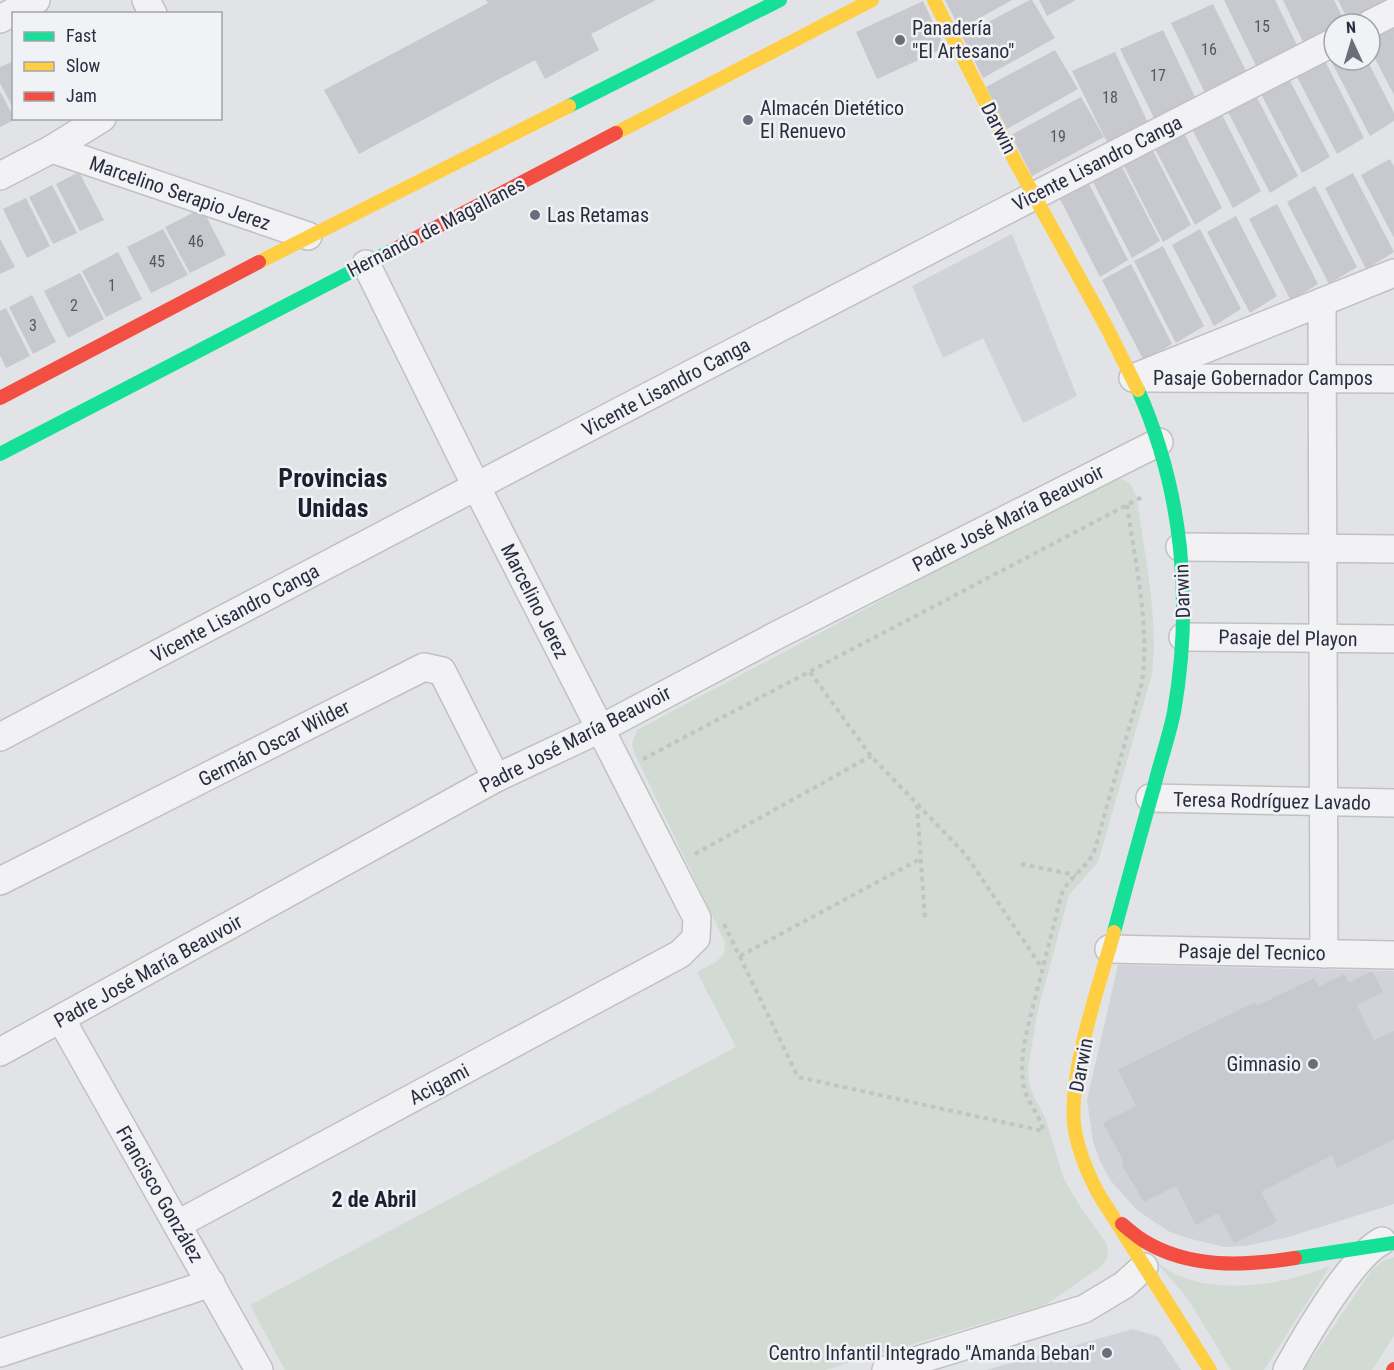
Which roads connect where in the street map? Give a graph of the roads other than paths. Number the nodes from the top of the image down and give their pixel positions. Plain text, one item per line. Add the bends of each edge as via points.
1 (36, 0) edge
2 (780, 0) edge
3 (872, 0) edge
4 (934, 0) edge
5 (13, 12) edge
6 (1322, 48) edge
7 (99, 120) edge
8 (52, 149) junction
9 (0, 176) edge
10 (1034, 195) junction
11 (308, 236) junction
12 (366, 264) junction
13 (1394, 273) edge
14 (1322, 302) junction
15 (1133, 378) junction
16 (1322, 378) junction
17 (1394, 379) edge
18 (0, 398) edge
19 (1159, 441) junction
20 (0, 454) edge
21 (476, 486) junction
22 (1180, 547) junction
23 (1323, 549) junction
24 (1394, 549) edge
25 (1183, 637) junction
26 (1323, 639) junction
27 (1394, 639) edge
28 (600, 729) junction
29 (0, 737) edge
30 (496, 778) junction
31 (1150, 798) junction
32 (1324, 802) junction
33 (1394, 803) edge
34 (0, 881) edge
35 (696, 938) joint
36 (1109, 949) junction
37 (1324, 954) junction
38 (1394, 955) edge
39 (61, 1019) junction
40 (0, 1052) edge
41 (1113, 1218) junction
42 (178, 1224) junction
43 (1388, 1241) edge
44 (1144, 1267) junction
45 (211, 1282) junction
46 (0, 1353) edge
47 (259, 1370) edge
48 (886, 1370) edge
49 (1210, 1370) edge
50 (1287, 1370) edge

1 - 5 street
2 - 11 main road
3 - 12 main road, Hernando de Magallanes
4 - 10 main road, Darwin
6 - 10 street, Vicente Lisandro Canga
7 - 8 street
8 - 9 street
8 - 11 street, Marcelino Serapio Jerez
10 - 15 main road, Darwin
10 - 21 street, Vicente Lisandro Canga
11 - 18 main road
12 - 20 main road, Hernando de Magallanes
12 - 21 street, Marcelino Jerez
13 - 14 street
14 - 15 street
14 - 16 street
15 - 16 street, Pasaje Gobernador Campos
15 - 19 main road, Darwin
16 - 17 street, Pasaje Gobernador Campos
16 - 23 street
19 - 22 main road, Darwin
19 - 28 street, Padre José María Beauvoir
21 - 28 street, Marcelino Jerez
21 - 29 street, Vicente Lisandro Canga
22 - 23 street
22 - 25 main road, Darwin
23 - 24 street
23 - 26 street
25 - 26 street, Pasaje del Playon
25 - 31 main road, Darwin via 1173,715
26 - 27 street, Pasaje del Playon
26 - 32 street
28 - 30 street, Padre José María Beauvoir
28 - 35 street, Marcelino Jerez via 633,764 697,918
30 - 34 street, Germán Oscar Wilder via 442,671 424,667
30 - 39 street, Padre José María Beauvoir
31 - 32 street, Teresa Rodríguez Lavado
31 - 36 main road, Darwin
32 - 33 street, Teresa Rodríguez Lavado
32 - 37 street
35 - 42 street, Acigami via 680,954
36 - 37 street, Pasaje del Tecnico
36 - 41 main road, Darwin via 1082,1050 1074,1114 1084,1164
37 - 38 street, Pasaje del Tecnico
39 - 40 street, Padre José María Beauvoir
39 - 42 street, Francisco González
41 - 43 main road, Darwin via 1147,1243 1175,1256 1209,1264 1290,1261
41 - 44 main road, Darwin
42 - 45 street, Francisco González
43 - 50 street via 1351,1270
44 - 48 street via 1124,1285 1084,1309
44 - 49 main road, Darwin
45 - 46 street
45 - 47 street, Francisco González

